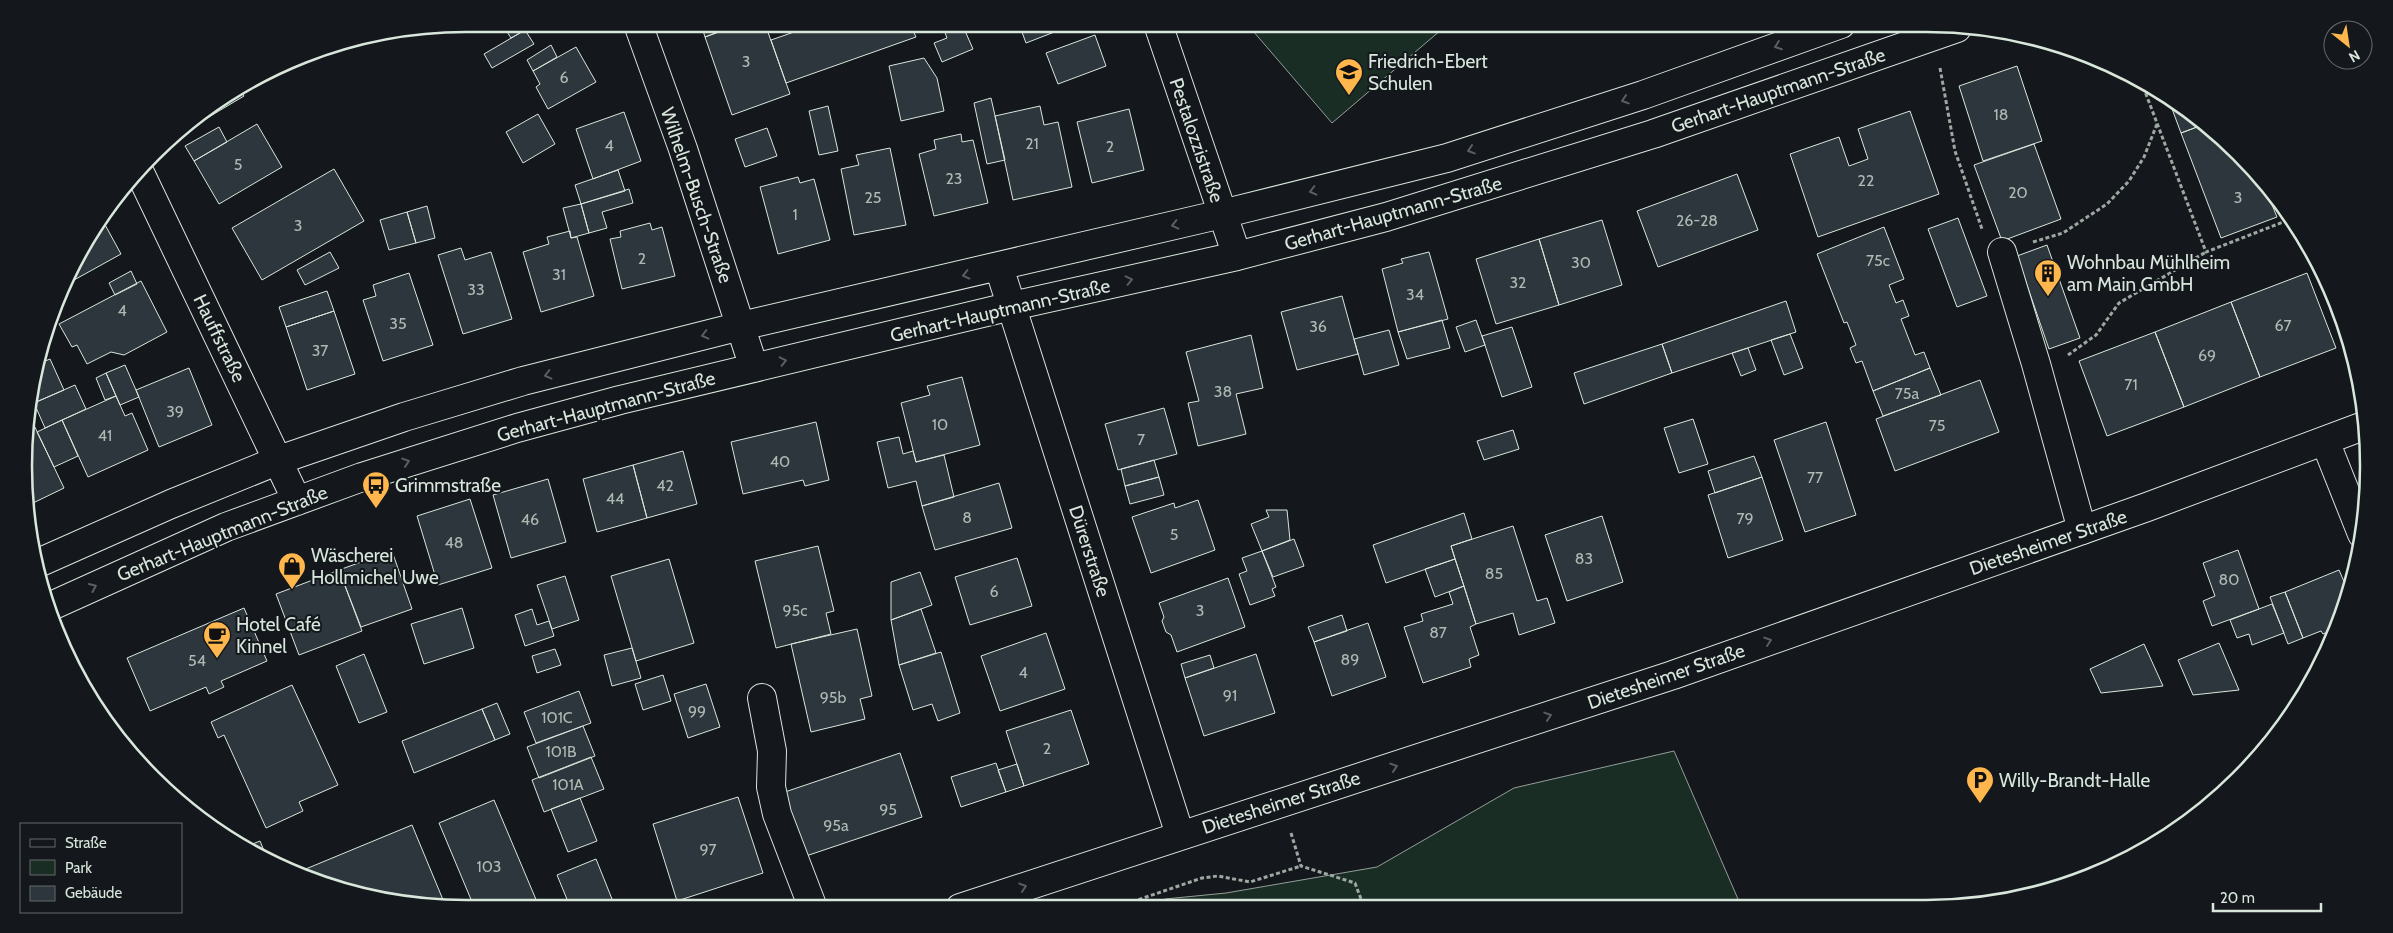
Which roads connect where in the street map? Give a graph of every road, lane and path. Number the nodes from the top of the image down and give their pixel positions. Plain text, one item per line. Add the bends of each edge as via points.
1 (641, 32) edge
2 (1161, 32) edge
3 (1819, 32) edge
4 (1945, 32) edge
5 (1943, 33) edge
6 (2145, 92) edge
7 (2157, 124) junction
8 (142, 178) edge
9 (1222, 214) junction
10 (2285, 221) edge
11 (2002, 252) junction
12 (2206, 252) junction
13 (1237, 256) junction
14 (999, 267) junction
15 (1012, 306) junction
16 (741, 326) junction
17 (2036, 364) junction
18 (754, 368) junction
19 (2359, 428) edge
20 (2325, 440) junction
21 (279, 460) junction
22 (297, 501) junction
23 (2357, 522) edge
24 (2082, 530) junction
25 (43, 561) edge
26 (56, 605) edge
27 (762, 698) dead end
28 (1282, 804) junction
29 (1180, 835) junction
30 (1301, 866) junction
31 (809, 900) edge
32 (984, 900) edge
33 (1137, 900) edge
34 (1362, 900) edge

1 - 16 street, Wilhelm-Busch-Straße
2 - 9 street, Pestalozzistraße
3 -> 9 street, Gerhart-Hauptmann-Straße via 1643,95 1447,158
4 - 11 path via 1955,151 1991,256
5 - 13 street, Gerhart-Hauptmann-Straße via 1525,176
6 - 7 path
7 - 11 path via 2144,157 2129,181 2107,204 2063,233
7 - 12 path
8 - 21 street, Hauffstraße
9 - 13 street, Pestalozzistraße
9 -> 14 street, Gerhart-Hauptmann-Straße
10 - 12 path
11 - 17 street
12 - 17 path via 2119,303 2096,335 2070,354
15 -> 13 street, Gerhart-Hauptmann-Straße
14 - 15 street, Dürerstraße
14 -> 16 street, Gerhart-Hauptmann-Straße
18 -> 15 street, Gerhart-Hauptmann-Straße
15 - 29 street, Dürerstraße
16 - 18 street, Wilhelm-Busch-Straße
16 -> 21 street, Gerhart-Hauptmann-Straße via 523,381
17 - 24 street
22 -> 18 street, Gerhart-Hauptmann-Straße via 517,428
19 - 20 street, Dietesheimer Straße
20 - 23 street
20 - 24 street, Dietesheimer Straße
21 - 22 street, Hauffstraße
21 - 25 street, Gerhart-Hauptmann-Straße
26 -> 22 street, Gerhart-Hauptmann-Straße via 226,527
28 -> 24 street, Dietesheimer Straße via 1673,674
27 - 31 street via 772,751 771,787 777,814
28 - 29 street, Dietesheimer Straße
28 - 30 path
32 -> 29 street, Dietesheimer Straße
30 - 33 path via 1250,882 1218,876 1202,878
30 - 34 path via 1356,883

